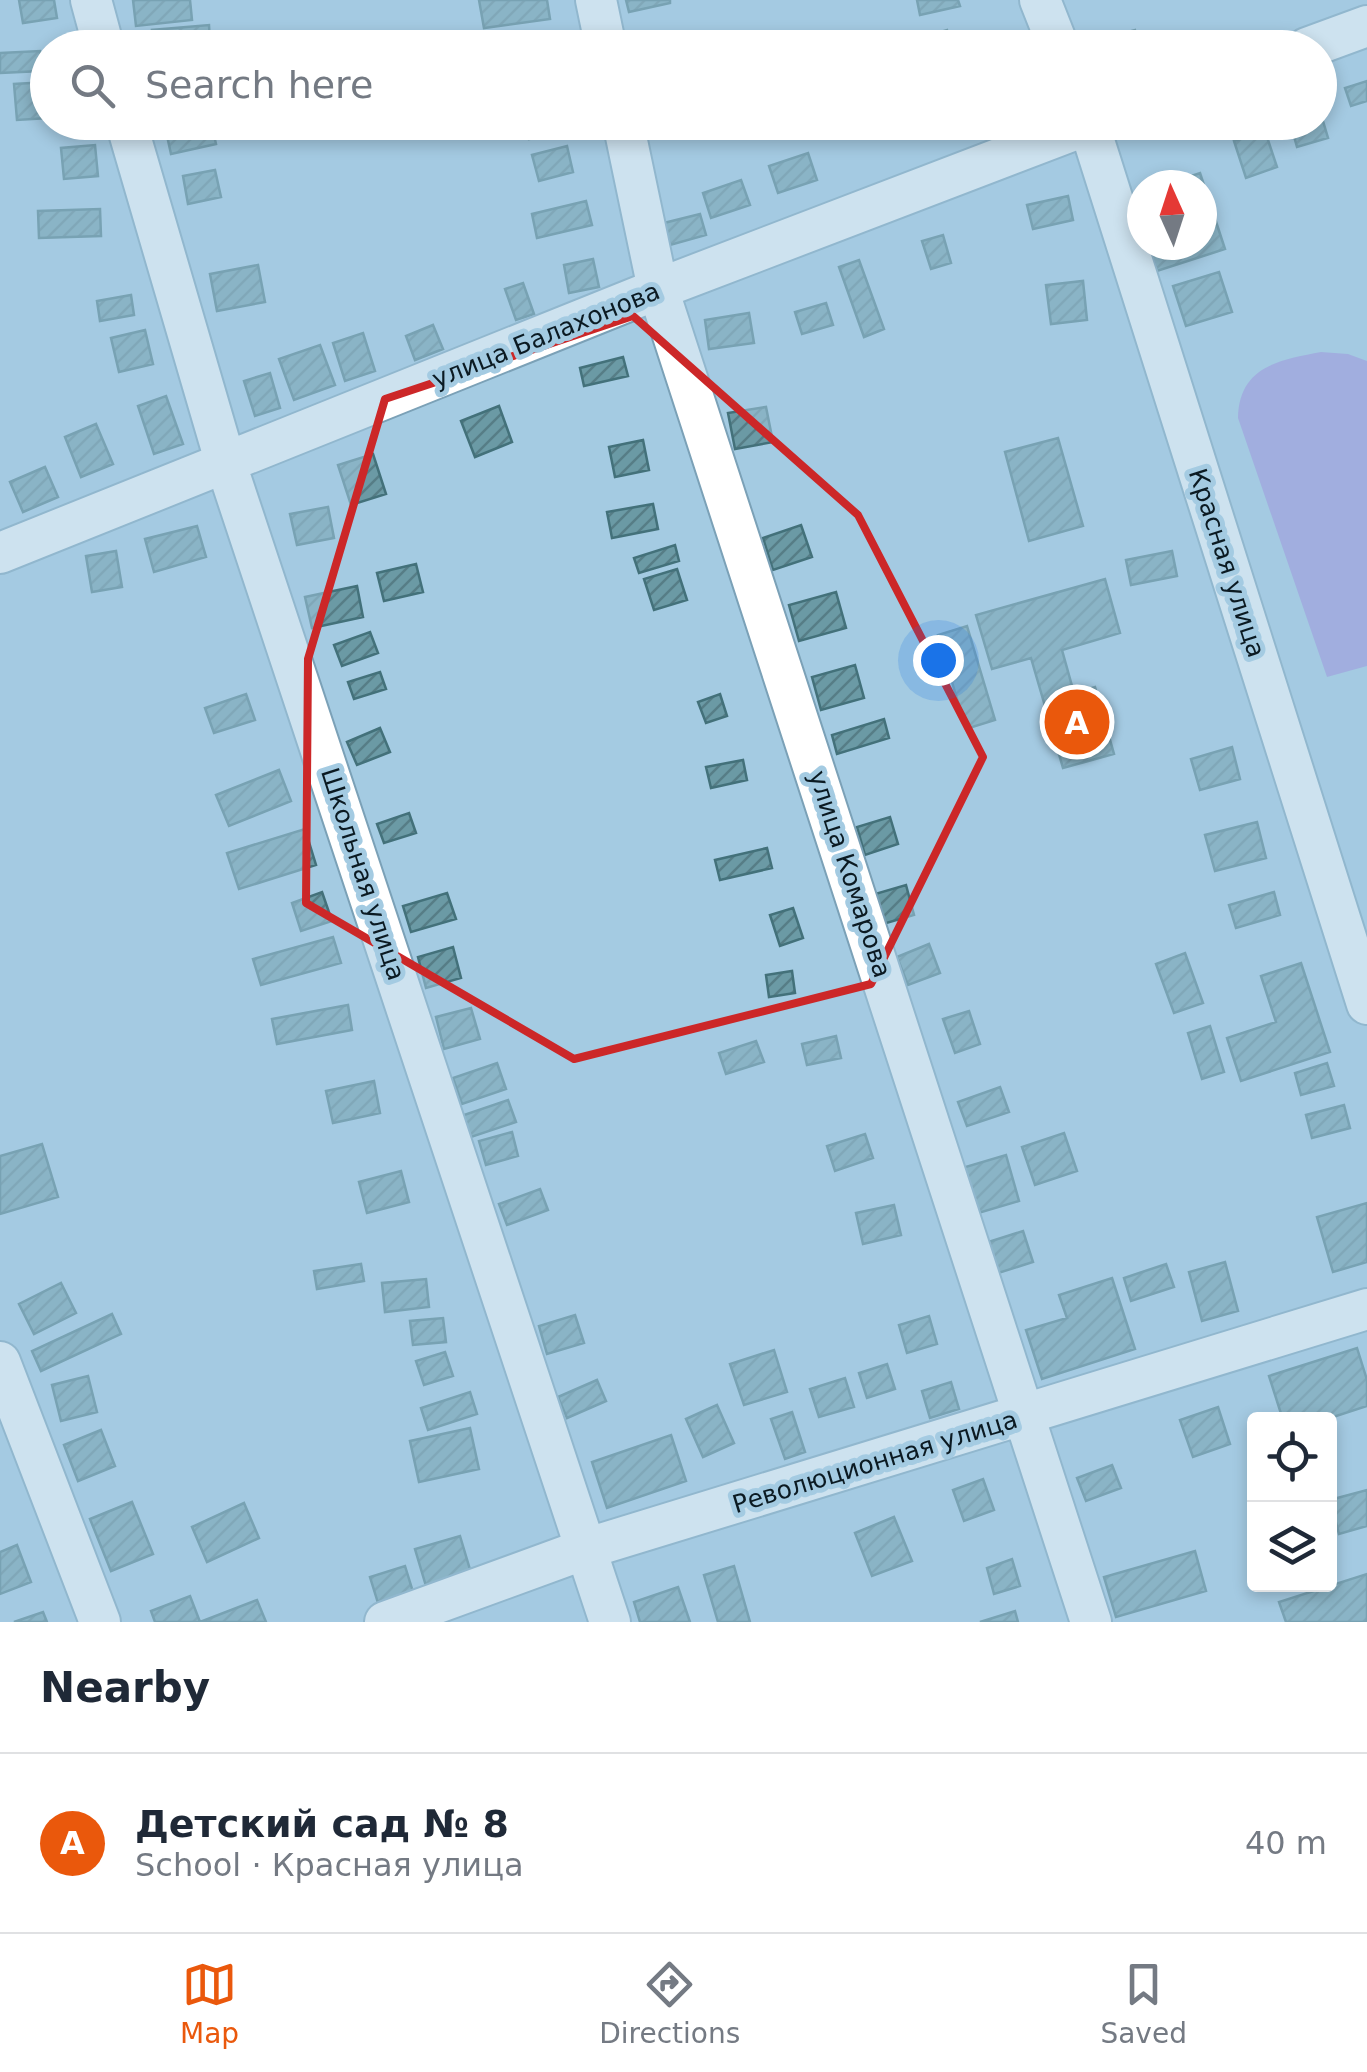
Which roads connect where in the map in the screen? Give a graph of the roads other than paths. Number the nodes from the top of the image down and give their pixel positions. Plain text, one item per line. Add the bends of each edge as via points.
1 (91, 0) edge
2 (596, 0) edge
3 (1040, 0) edge
4 (1367, 26) edge
5 (99, 30) edge
6 (602, 30) edge
7 (1051, 30) edge
8 (1337, 37) edge
9 (131, 140) edge
10 (626, 140) edge
11 (1046, 140) edge
12 (1095, 140) edge
13 (658, 289) junction
14 (226, 464) junction
15 (0, 553) edge
16 (1367, 1004) edge
17 (1367, 1309) edge
18 (0, 1362) edge
19 (1027, 1416) junction
20 (588, 1548) junction
21 (100, 1622) edge
22 (385, 1622) edge
23 (610, 1622) edge
24 (1091, 1622) edge

1 - 5 street
2 - 6 street
3 - 7 street
4 - 8 street
9 - 14 street, Школьная улица
10 - 13 street, улица Комарова
11 - 13 street, улица Балахонова
12 - 16 street, Красная улица
13 - 14 street, улица Балахонова
13 - 19 street, улица Комарова
14 - 15 street, улица Балахонова
14 - 20 street, Школьная улица
17 - 19 street, Революционная улица
18 - 21 street
19 - 20 street, Революционная улица
19 - 24 street, улица Комарова
20 - 22 street, Революционная улица
20 - 23 street, Школьная улица

